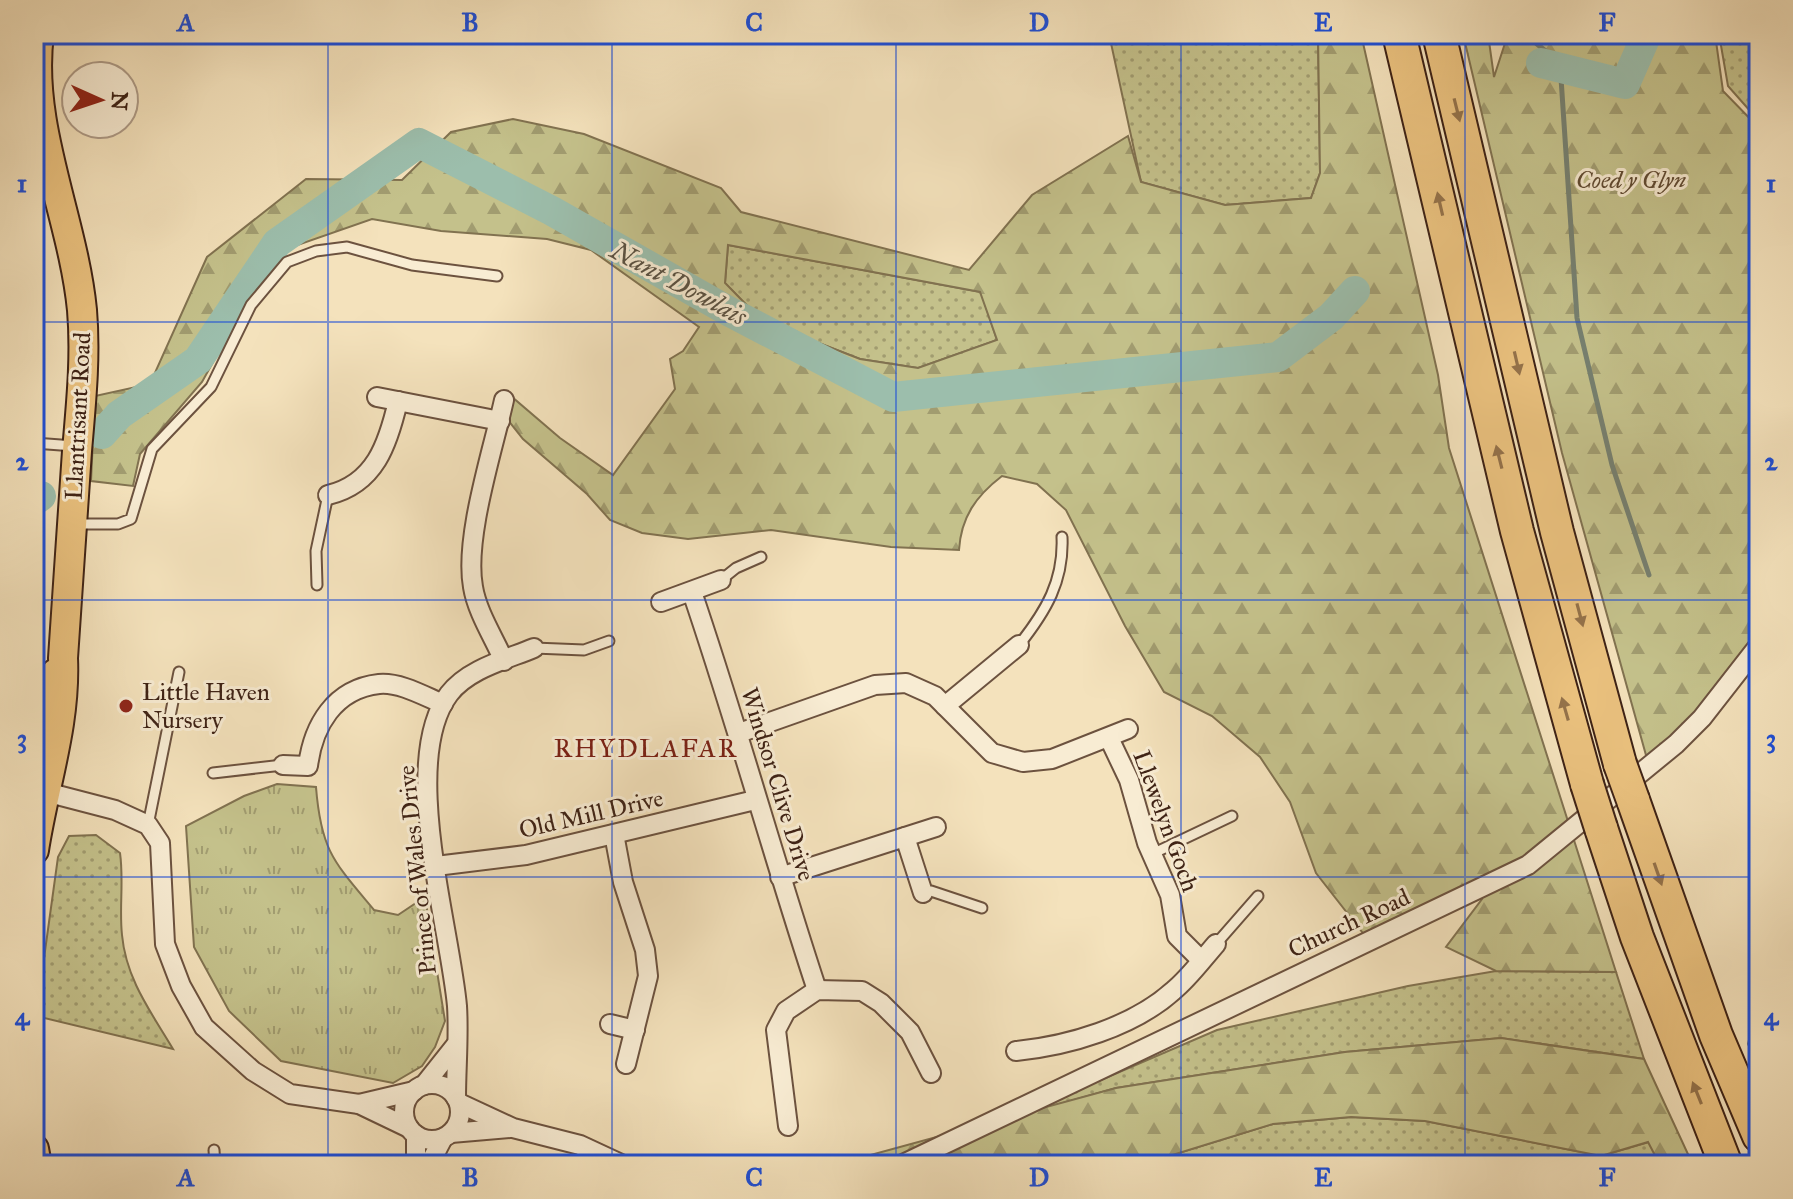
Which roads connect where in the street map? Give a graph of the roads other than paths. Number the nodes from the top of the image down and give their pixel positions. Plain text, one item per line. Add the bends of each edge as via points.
1 (39, 34) edge
2 (1399, 34) edge
3 (1439, 34) edge
4 (497, 276) dead end
5 (377, 397) dead end
6 (504, 400) dead end
7 (398, 401) junction
8 (500, 421) junction
9 (34, 443) edge
10 (78, 446) junction
11 (328, 495) joint
12 (72, 523) junction
13 (1062, 537) dead end
14 (761, 557) dead end
15 (721, 580) joint
16 (317, 585) dead end
17 (692, 592) junction
18 (661, 602) dead end
19 (609, 641) dead end
20 (1019, 645) joint
21 (1759, 645) edge
22 (534, 648) joint
23 (63, 658) junction
24 (504, 661) junction
25 (179, 672) dead end
26 (443, 704) junction
27 (945, 706) junction
28 (1128, 729) dead end
29 (739, 733) junction
30 (1109, 738) junction
31 (34, 746) edge
32 (283, 765) joint
33 (213, 773) dead end
34 (40, 791) edge
35 (755, 800) junction
36 (1232, 816) dead end
37 (148, 825) junction
38 (936, 827) dead end
39 (614, 834) junction
40 (905, 837) junction
41 (34, 850) edge
42 (1152, 854) junction
43 (436, 866) junction
44 (780, 877) junction
45 (923, 893) joint
46 (1258, 896) dead end
47 (982, 908) dead end
48 (1216, 944) joint
49 (1201, 960) junction
50 (817, 990) junction
51 (610, 1024) dead end
52 (635, 1030) junction
53 (455, 1046) junction
54 (1016, 1051) dead end
55 (626, 1064) dead end
56 (931, 1073) dead end
57 (419, 1088) junction
58 (458, 1100) junction
59 (359, 1104) junction
60 (788, 1126) dead end
61 (513, 1128) junction
62 (412, 1131) junction
63 (447, 1136) junction
64 (1759, 1136) edge
65 (34, 1149) edge
66 (214, 1150) dead end
67 (37, 1165) edge
68 (215, 1165) edge
69 (416, 1165) edge
70 (429, 1165) edge
71 (623, 1165) edge
72 (901, 1165) edge
73 (1726, 1165) edge

1 - 10 main road, Llantrisant Road via 37,81 43,121 82,311
73 -> 2 highway, bridge via 1637,937 1587,784 1517,531
3 -> 64 highway, bridge via 1557,532 1620,764 1716,1035
4 - 12 lane via 412,265 347,247 287,262 251,305 211,387 152,449 131,519 118,524
5 - 7 street
6 - 8 street
7 - 8 street
7 - 11 street via 379,462 348,490
8 - 24 street via 471,567 473,590
9 - 10 lane
10 - 12 main road, Llantrisant Road
11 - 16 lane via 316,551
12 - 23 main road, Llantrisant Road
13 - 20 lane via 1063,561 1055,590
14 - 15 lane
15 - 17 street
17 - 18 street
17 - 29 street, Windsor Clive Drive
19 - 22 lane via 584,650
20 - 27 street
21 - 72 street, Church Road via 1676,744 1528,865
22 - 24 street, Prince of Wales Drive
23 - 31 main road, Llantrisant Road via 46,695
23 - 34 main road, Llantrisant Road via 65,695
24 - 26 street, Prince of Wales Drive via 469,675
25 - 37 lane
26 - 32 street via 413,690 381,684 355,690 331,708 311,737 308,766
26 - 43 street, Prince of Wales Drive via 431,728 426,763
27 - 29 street, Llewelyn Goch via 906,683 875,685
27 - 30 street, Llewelyn Goch via 992,753 1023,762 1052,759
28 - 30 street, Llewelyn Goch
29 - 35 street, Windsor Clive Drive
30 - 42 street, Llewelyn Goch via 1129,780
32 - 33 lane
34 - 37 street via 115,810
34 - 41 main road, Llantrisant Road
35 - 39 street, Old Mill Drive
35 - 44 street, Windsor Clive Drive
36 - 42 lane
37 - 59 street via 160,843 165,944 204,1027 253,1071 290,1094
38 - 40 street
39 - 43 street, Old Mill Drive via 526,855
39 - 52 street via 647,963
40 - 44 street
40 - 45 street
42 - 49 street, Llewelyn Goch via 1170,895 1177,936
43 - 53 street, Prince of Wales Drive via 457,1008
44 - 50 street, Windsor Clive Drive
45 - 47 lane
46 - 48 lane
48 - 49 street
49 - 54 street via 1172,993 1133,1016 1057,1046
50 - 56 street via 862,991 881,1003 910,1032
50 - 60 street via 786,1011 776,1030
51 - 52 street
52 - 55 street
53 - 57 street
53 - 58 street, Prince of Wales Drive
57 - 58 street via 443,1086
57 - 59 street
57 - 62 street via 405,1108
58 - 61 street
58 - 63 street via 460,1117
59 - 62 street
61 - 63 street
61 - 71 street via 580,1145
62 - 63 street via 434,1140
62 - 69 street
63 - 70 street
65 - 67 main road
66 - 68 lane

